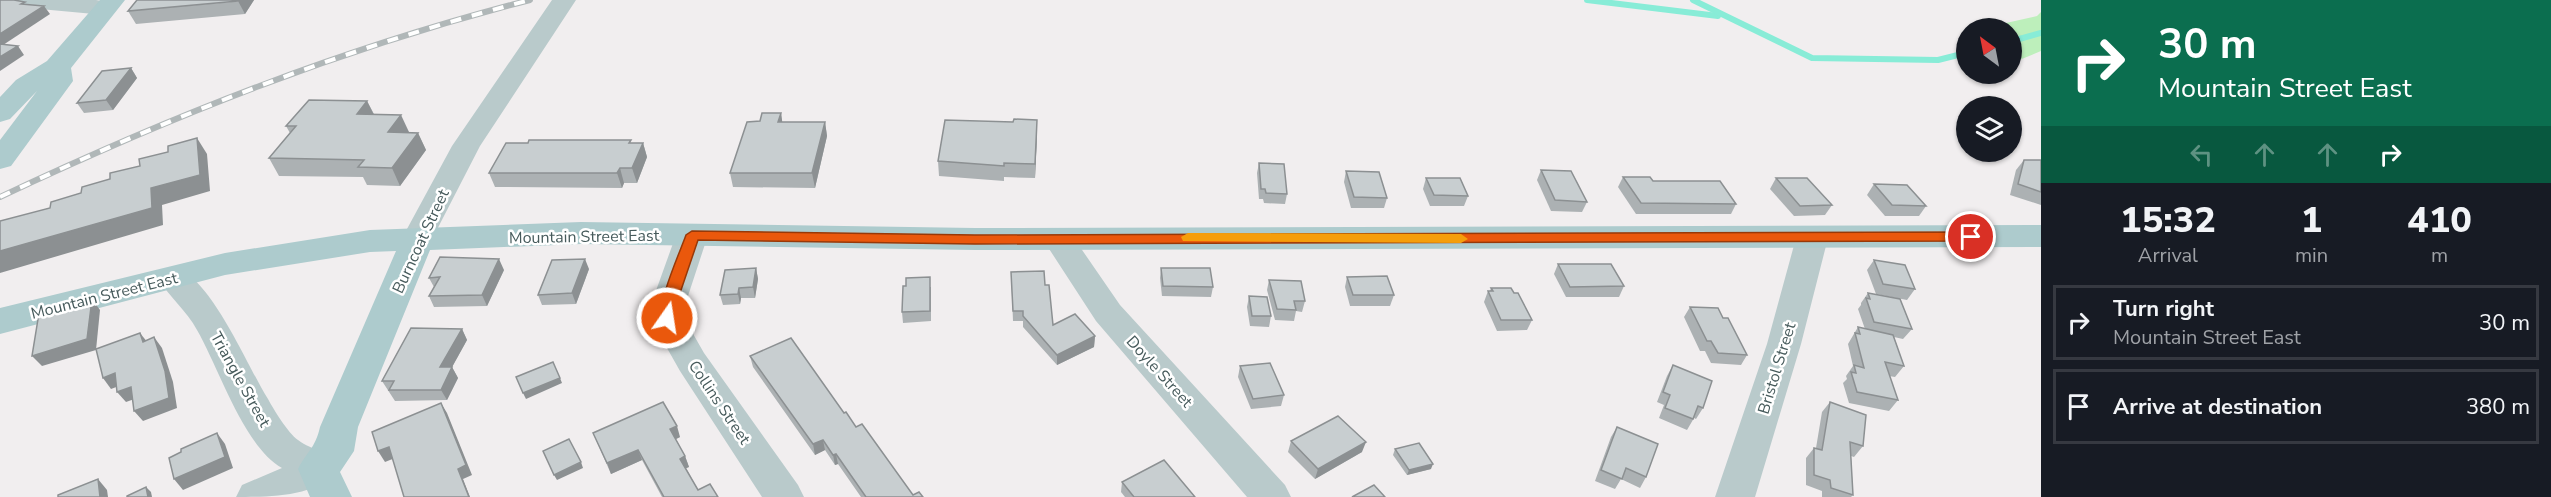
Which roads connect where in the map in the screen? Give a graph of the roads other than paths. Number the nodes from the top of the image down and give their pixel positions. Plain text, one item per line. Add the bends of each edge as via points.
1 (18, 0) edge
2 (564, 0) edge
3 (109, 4) edge
4 (57, 67) junction
5 (0, 113) edge
6 (0, 160) edge
7 (692, 235) junction
8 (2041, 236) edge
9 (1058, 238) junction
10 (1812, 238) junction
11 (417, 240) junction
12 (174, 278) junction
13 (0, 321) edge
14 (325, 483) edge
15 (256, 497) edge
16 (784, 497) edge
17 (1271, 497) edge
18 (1735, 497) edge

1 - 3 street
2 - 11 street, Burncoat Street via 466,146
3 - 4 main road
4 - 5 main road via 26,86
4 - 6 main road via 58,81
7 - 9 main road, Mountain Street East
7 - 11 main road, Mountain Street East via 581,233
7 - 16 street, Collins Street via 667,318 692,362
8 - 10 main road, Mountain Street East
9 - 10 main road, Mountain Street East
9 - 17 street, Doyle Street via 1108,313
10 - 18 street, Bristol Street via 1784,344
11 - 12 main road, Mountain Street East via 370,241 286,254 225,264
11 - 14 main road, Burncoat Street via 339,428
12 - 13 main road, Mountain Street East
12 - 14 street, Triangle Street via 210,322 255,410 282,450
14 - 15 street

